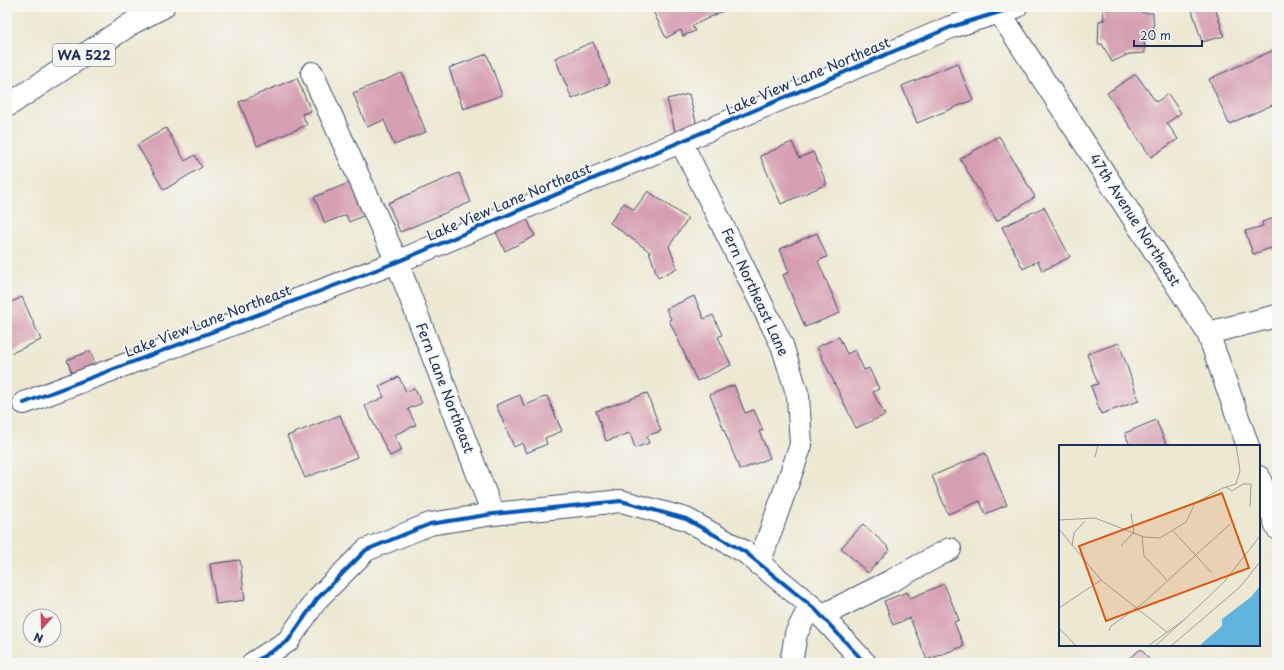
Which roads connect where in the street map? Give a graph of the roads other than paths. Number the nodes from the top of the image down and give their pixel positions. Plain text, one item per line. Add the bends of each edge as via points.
1 (163, 7) edge
2 (1004, 8) edge
3 (312, 73) dead end
4 (7, 106) edge
5 (681, 142) junction
6 (397, 262) junction
7 (1277, 316) edge
8 (1208, 333) junction
9 (24, 402) dead end
10 (1248, 445) edge
11 (1260, 480) edge
12 (493, 514) junction
13 (1277, 528) edge
14 (950, 549) dead end
15 (759, 564) junction
16 (816, 611) junction
17 (253, 663) edge
18 (791, 663) edge
19 (865, 663) edge

1 - 4 street, WA 522 via 134,22
2 - 5 street, Lake View Lane Northeast via 951,26
2 - 8 street, 47th Avenue Northeast
3 - 6 street, Fern Lane Northeast
5 - 6 street, Lake View Lane Northeast
5 - 15 street, Fern Northeast Lane via 782,345 798,396 801,445
6 - 9 street, Lake View Lane Northeast
6 - 12 street, Fern Lane Northeast
7 - 8 street
8 - 10 street, 47th Avenue Northeast
11 - 13 street
12 - 15 street via 621,501 686,519 745,552
12 - 17 street via 430,524 366,550 318,599 288,641
14 - 16 street via 891,581
15 - 16 street
16 - 18 street via 796,634
16 - 19 street

